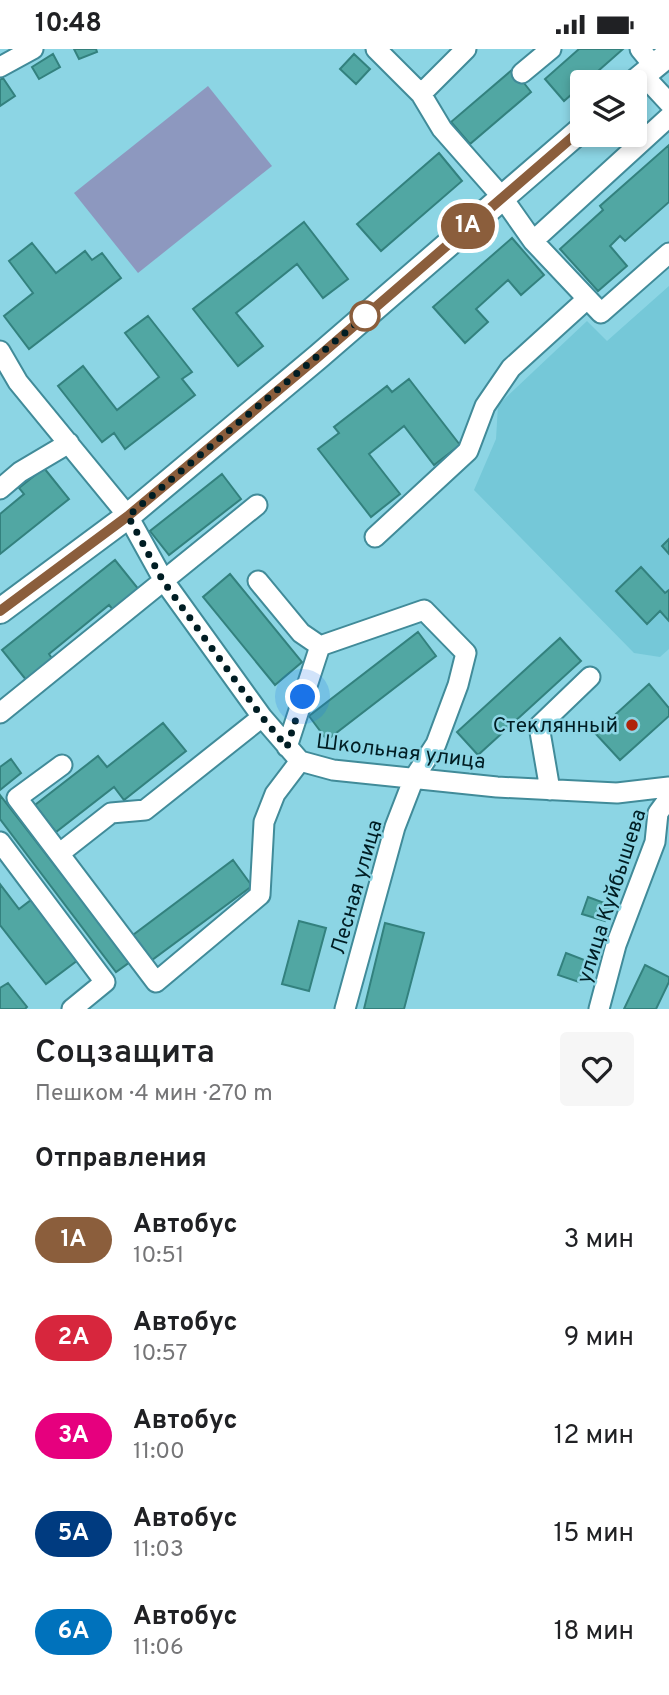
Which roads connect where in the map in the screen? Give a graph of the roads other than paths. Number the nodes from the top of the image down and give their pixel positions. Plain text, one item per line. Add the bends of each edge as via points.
1 (33, 49) edge
2 (376, 49) edge
3 (466, 49) edge
4 (551, 49) edge
5 (648, 65) edge
6 (0, 67) edge
7 (522, 73) dead end
8 (421, 94) junction
9 (669, 103) edge
10 (669, 117) edge
11 (570, 139) edge
12 (502, 197) junction
13 (533, 240) junction
14 (669, 253) edge
15 (587, 299) junction
16 (0, 351) edge
17 (9, 386) edge
18 (69, 443) junction
19 (0, 489) edge
20 (257, 505) dead end
21 (128, 516) junction
22 (374, 537) dead end
23 (163, 581) junction
24 (258, 581) dead end
25 (0, 611) edge
26 (320, 646) junction
27 (590, 677) dead end
28 (0, 713) edge
29 (262, 717) junction
30 (294, 754) junction
31 (61, 765) dead end
32 (414, 778) junction
33 (669, 787) edge
34 (550, 790) junction
35 (617, 793) junction
36 (664, 805) edge
37 (0, 842) edge
38 (60, 853) junction
39 (72, 1009) edge
40 (345, 1009) edge
41 (599, 1009) edge

1 - 6 street
2 - 8 street
3 - 8 street
4 - 7 street
5 - 9 street
8 - 12 street via 442,129
10 - 13 street
11 - 12 main road
12 - 13 street
12 - 21 main road
13 - 15 street
14 - 15 street via 601,313
15 - 22 street via 511,368 485,406 468,451
16 - 17 street, Школьная улица
17 - 18 street, Школьная улица
18 - 19 street
18 - 21 street, Школьная улица
20 - 23 street
21 - 23 street, Школьная улица
21 - 25 main road
23 - 28 street
23 - 29 street, Школьная улица
24 - 26 street via 301,633
26 - 30 street
26 - 32 street via 425,610 466,653 436,744
27 - 34 street via 538,726
29 - 30 street, Школьная улица
29 - 38 street via 145,810 111,813
30 - 32 street, Школьная улица via 333,770
30 - 38 street via 264,822 260,895 156,982
31 - 38 street via 17,798
32 - 34 street, Школьная улица
32 - 40 street, Лесная улица via 395,827
33 - 35 street, Школьная улица
34 - 35 street, Школьная улица
35 - 36 street
36 - 41 street, улица Куйбышева
37 - 39 street via 105,982

